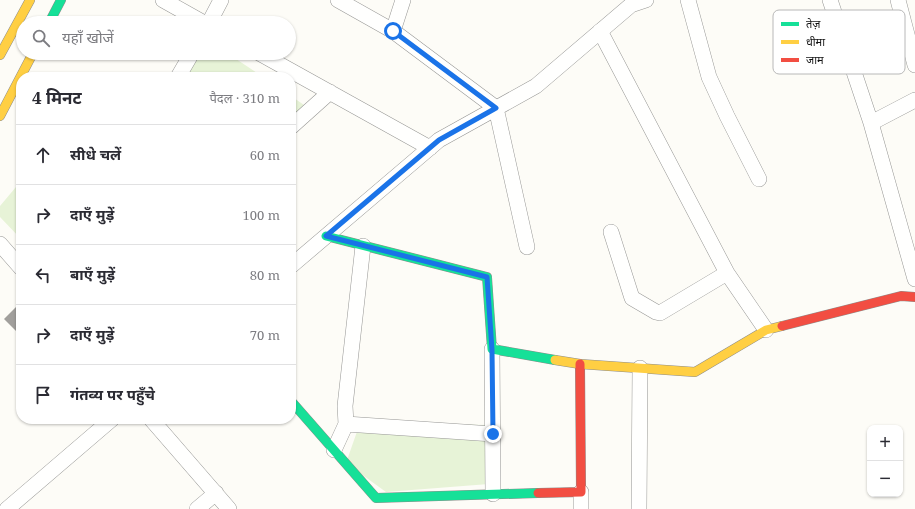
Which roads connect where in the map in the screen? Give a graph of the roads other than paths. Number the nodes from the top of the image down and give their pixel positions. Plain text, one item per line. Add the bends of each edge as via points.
1 (30, 0) edge
2 (61, 0) edge
3 (163, 0) edge
4 (221, 0) edge
5 (338, 0) edge
6 (403, 0) edge
7 (646, 0) edge
8 (688, 0) edge
9 (830, 0) edge
10 (898, 0) edge
11 (833, 10) edge
12 (901, 10) edge
13 (21, 16) edge
14 (53, 16) edge
15 (192, 16) edge
16 (213, 16) edge
17 (16, 26) edge
18 (905, 27) edge
19 (393, 31) junction
20 (600, 31) junction
21 (0, 55) edge
22 (29, 60) edge
23 (188, 60) edge
24 (272, 60) edge
25 (915, 65) edge
26 (23, 72) edge
27 (181, 72) edge
28 (294, 72) edge
29 (296, 73) edge
30 (855, 74) edge
31 (16, 85) edge
32 (330, 92) junction
33 (915, 100) edge
34 (496, 108) junction
35 (0, 116) edge
36 (296, 123) edge
37 (871, 123) junction
38 (430, 148) junction
39 (759, 179) dead end
40 (611, 232) dead end
41 (326, 236) junction
42 (0, 244) edge
43 (363, 246) junction
44 (527, 247) dead end
45 (16, 262) edge
46 (296, 262) edge
47 (727, 273) junction
48 (915, 278) edge
49 (915, 297) edge
50 (766, 330) junction
51 (492, 350) junction
52 (580, 364) junction
53 (640, 368) junction
54 (296, 407) edge
55 (106, 424) edge
56 (155, 424) edge
57 (346, 424) junction
58 (493, 434) junction
59 (334, 450) junction
60 (581, 492) junction
61 (216, 493) junction
62 (493, 494) junction
63 (7, 509) edge
64 (197, 509) edge
65 (229, 509) edge
66 (580, 509) edge
67 (638, 509) edge

1 - 13 street
2 - 14 street
3 - 15 street
4 - 16 street
5 - 19 street
6 - 19 street
7 - 20 street via 631,5
8 - 39 street via 709,77
9 - 11 street
10 - 12 street
17 - 21 street
18 - 25 street
19 - 34 street
20 - 34 street via 536,86
20 - 47 street
22 - 26 street
23 - 27 street
24 - 28 street
29 - 32 street
30 - 37 street
31 - 35 street
32 - 36 street
32 - 38 street
33 - 37 street
34 - 38 street via 439,140
34 - 44 street
37 - 48 street
38 - 41 street
40 - 47 street via 632,298 656,312 660,313
41 - 43 street
41 - 46 street
42 - 45 street
43 - 51 street via 487,277
43 - 57 street via 345,406
47 - 50 street
49 - 50 street via 901,296
50 - 53 street via 695,372
51 - 52 street
51 - 58 street
52 - 53 street
52 - 60 street
53 - 67 street
54 - 59 street
55 - 63 street
56 - 61 street
57 - 58 street
57 - 59 street
58 - 62 street
59 - 62 street via 376,498
60 - 62 street
60 - 66 street
61 - 64 street
61 - 65 street

